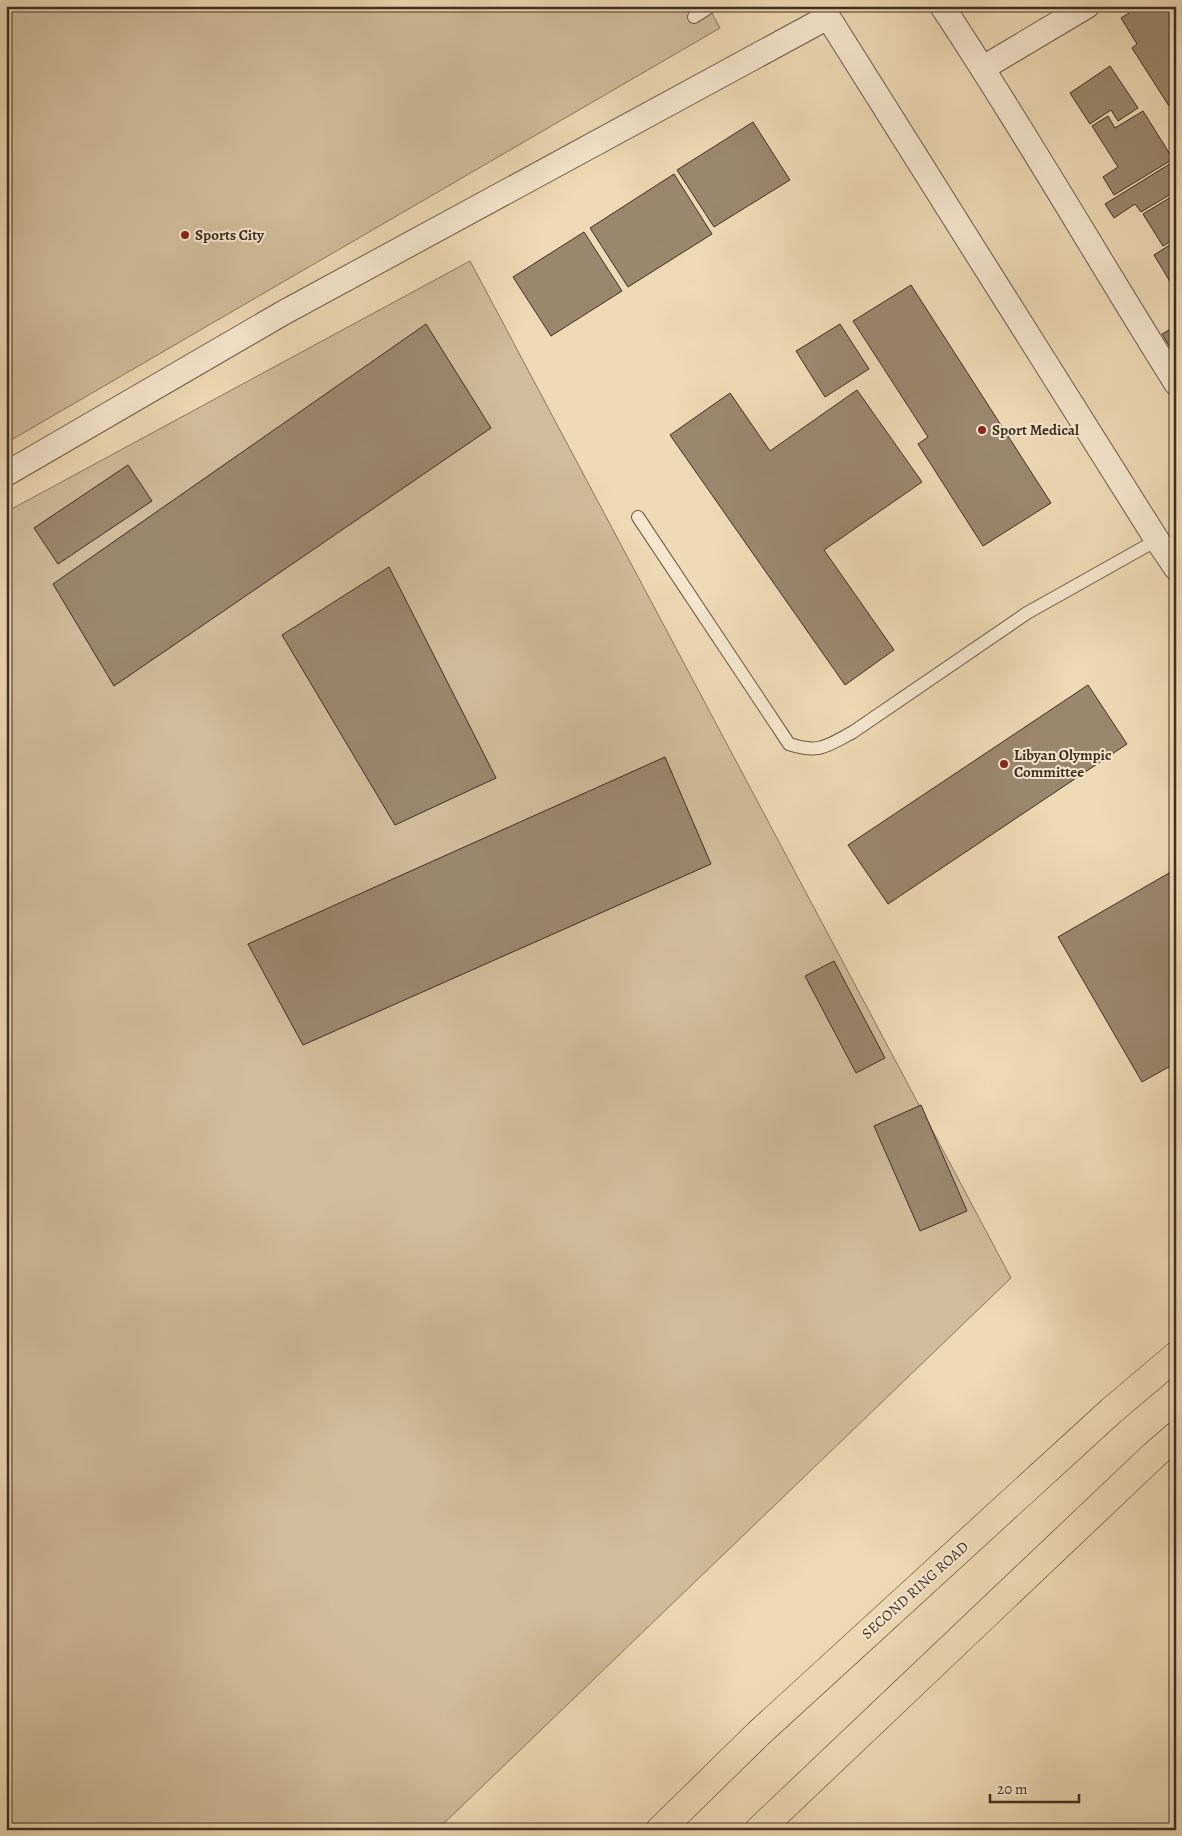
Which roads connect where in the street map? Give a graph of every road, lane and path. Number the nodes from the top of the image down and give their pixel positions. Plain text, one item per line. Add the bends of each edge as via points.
1 (711, 6) edge
2 (942, 6) edge
3 (1087, 6) edge
4 (825, 12) edge
5 (694, 17) dead end
6 (983, 68) junction
7 (1176, 383) edge
8 (6, 474) edge
9 (638, 517) dead end
10 (1157, 540) junction
11 (1176, 568) edge
12 (1176, 1356) edge
13 (1176, 1436) edge
14 (660, 1830) edge
15 (759, 1830) edge

1 - 5 lane
2 - 6 street
3 - 6 street
4 - 8 street via 283,313
4 - 10 street
6 - 7 street
9 - 10 lane via 789,744 806,750 824,747 852,732 1027,613
10 - 11 street
12 - 14 highway, SECOND RING ROAD via 758,1734
13 - 15 highway

